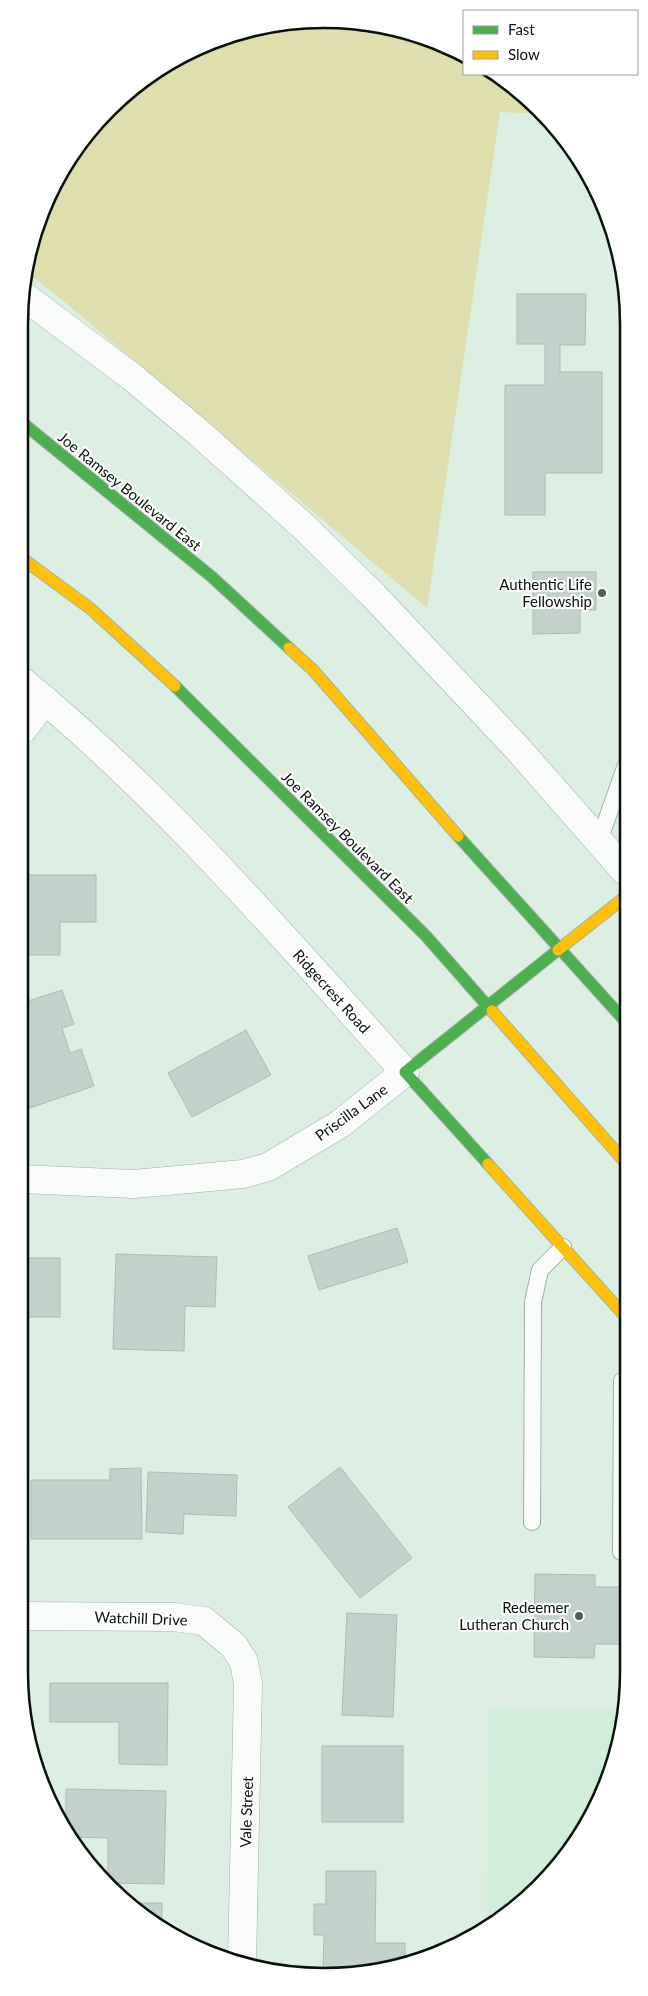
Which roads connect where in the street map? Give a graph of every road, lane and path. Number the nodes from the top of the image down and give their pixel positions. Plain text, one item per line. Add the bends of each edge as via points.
1 (28, 301) edge
2 (28, 427) edge
3 (28, 563) edge
4 (28, 686) edge
5 (45, 700) junction
6 (28, 722) edge
7 (620, 782) edge
8 (599, 841) junction
9 (620, 865) edge
10 (620, 901) edge
11 (560, 948) junction
12 (487, 1006) junction
13 (620, 1015) edge
14 (405, 1072) junction
15 (620, 1156) edge
16 (28, 1178) edge
17 (563, 1247) junction
18 (620, 1311) edge
19 (532, 1522) dead end
20 (28, 1616) edge
21 (244, 1662) joint
22 (242, 1957) edge

1 - 8 street via 132,377 303,526 374,596
2 - 11 main road, Joe Ramsey Boulevard East via 212,577 313,670
3 - 12 main road, Joe Ramsey Boulevard East via 91,609 193,702 426,936
4 - 5 street, Ridgecrest Road
5 - 6 street
5 - 14 street, Ridgecrest Road via 226,873
7 - 8 lane
8 - 9 street
10 - 11 main road, Priscilla Lane
11 - 12 main road, Priscilla Lane
11 - 13 main road, Joe Ramsey Boulevard East
12 - 14 main road, Priscilla Lane
12 - 15 main road, Joe Ramsey Boulevard East
14 - 16 street, Priscilla Lane via 327,1132 268,1167 243,1174 134,1184
14 - 17 main road, Ridgecrest Road
17 - 18 main road, Ridgecrest Road
17 - 19 lane via 540,1270 533,1302
20 - 21 street, Watchill Drive via 174,1616 204,1621 234,1646
21 - 22 street, Vale Street via 248,1684 248,1741

